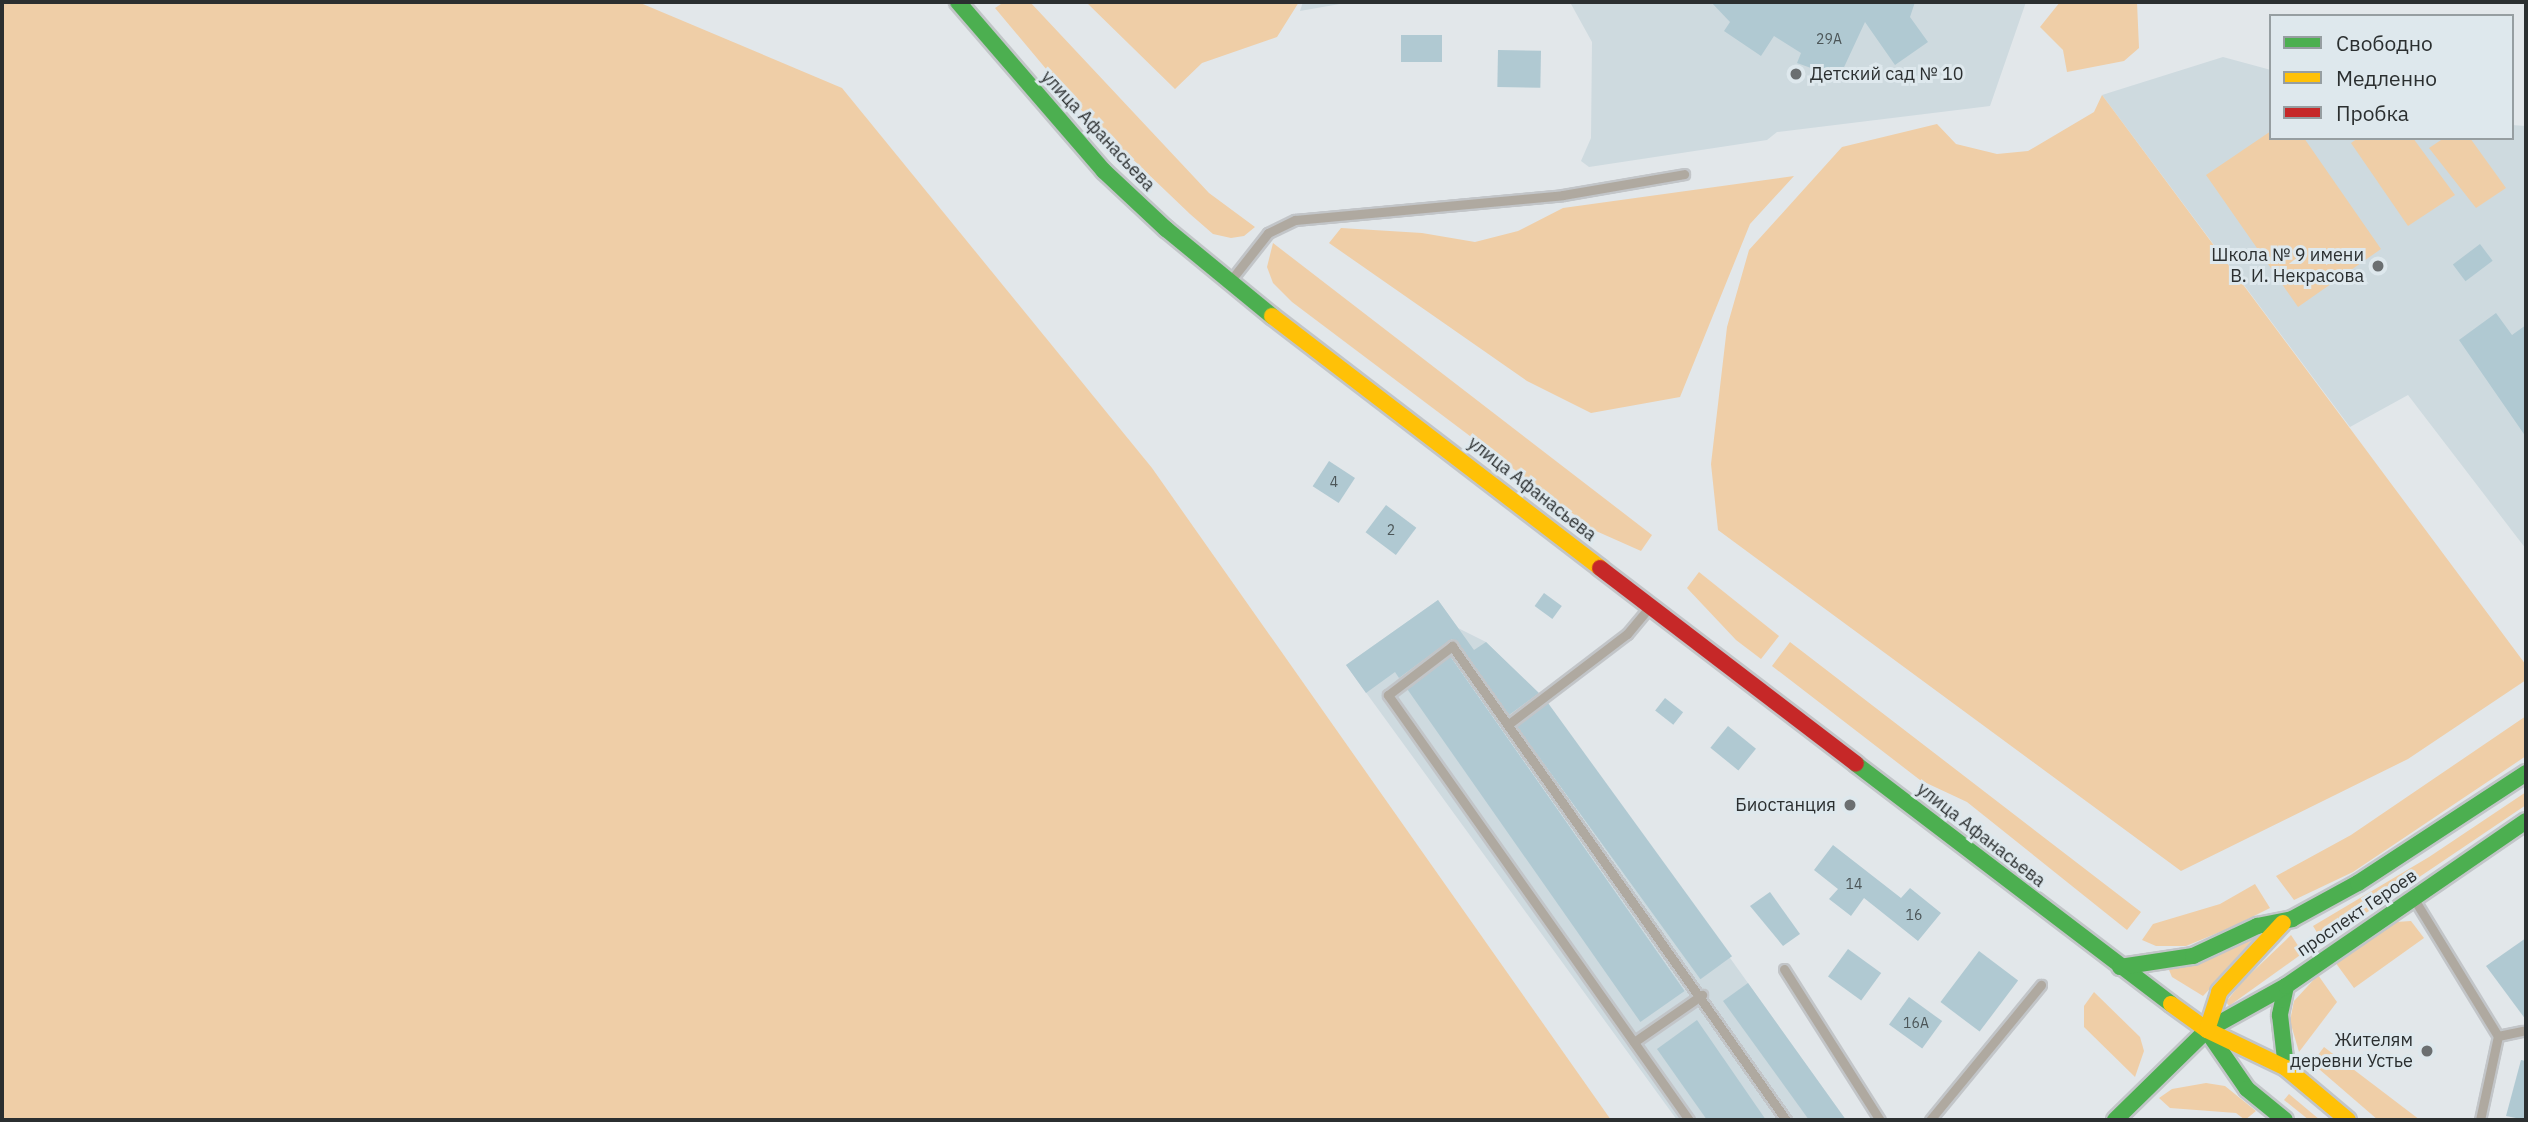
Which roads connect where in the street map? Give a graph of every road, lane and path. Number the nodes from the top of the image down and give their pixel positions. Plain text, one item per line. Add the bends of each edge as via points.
1 (958, 2) edge
2 (1684, 174) dead end
3 (1230, 282) junction
4 (1652, 605) junction
5 (1510, 723) junction
6 (2526, 773) edge
7 (2526, 821) edge
8 (2413, 898) junction
9 (2283, 923) junction
10 (2120, 967) junction
11 (1784, 969) dead end
12 (2041, 985) dead end
13 (2286, 986) junction
14 (1702, 995) junction
15 (2207, 1030) junction
16 (2522, 1031) dead end
17 (2498, 1036) junction
18 (1634, 1042) junction
19 (2286, 1068) junction
20 (1689, 1120) edge
21 (1786, 1120) edge
22 (1880, 1120) edge
23 (1930, 1120) edge
24 (2115, 1120) edge
25 (2285, 1120) edge
26 (2348, 1120) edge
27 (2480, 1120) edge

1 - 3 main road, улица Афанасьева via 1104,171
2 - 3 lane via 1563,195 1295,220 1268,233
3 - 4 main road, улица Афанасьева
4 - 5 lane via 1627,634
4 - 10 main road, улица Афанасьева
5 - 14 lane
5 - 18 lane via 1452,646 1388,695
6 - 9 main road, проспект Героев via 2358,883
7 - 8 main road, проспект Героев
8 - 13 main road, проспект Героев
8 - 17 lane
9 - 10 main road via 2258,926 2193,956
9 - 15 main road via 2219,992
10 - 15 main road, улица Афанасьева
11 - 22 lane
12 - 23 lane
13 - 15 main road, проспект Героев
13 - 19 main road via 2280,1015
14 - 18 lane
14 - 21 lane
15 - 19 main road
15 - 24 main road
15 - 25 main road via 2247,1089
16 - 17 lane
17 - 27 lane
18 - 20 lane
19 - 26 main road

